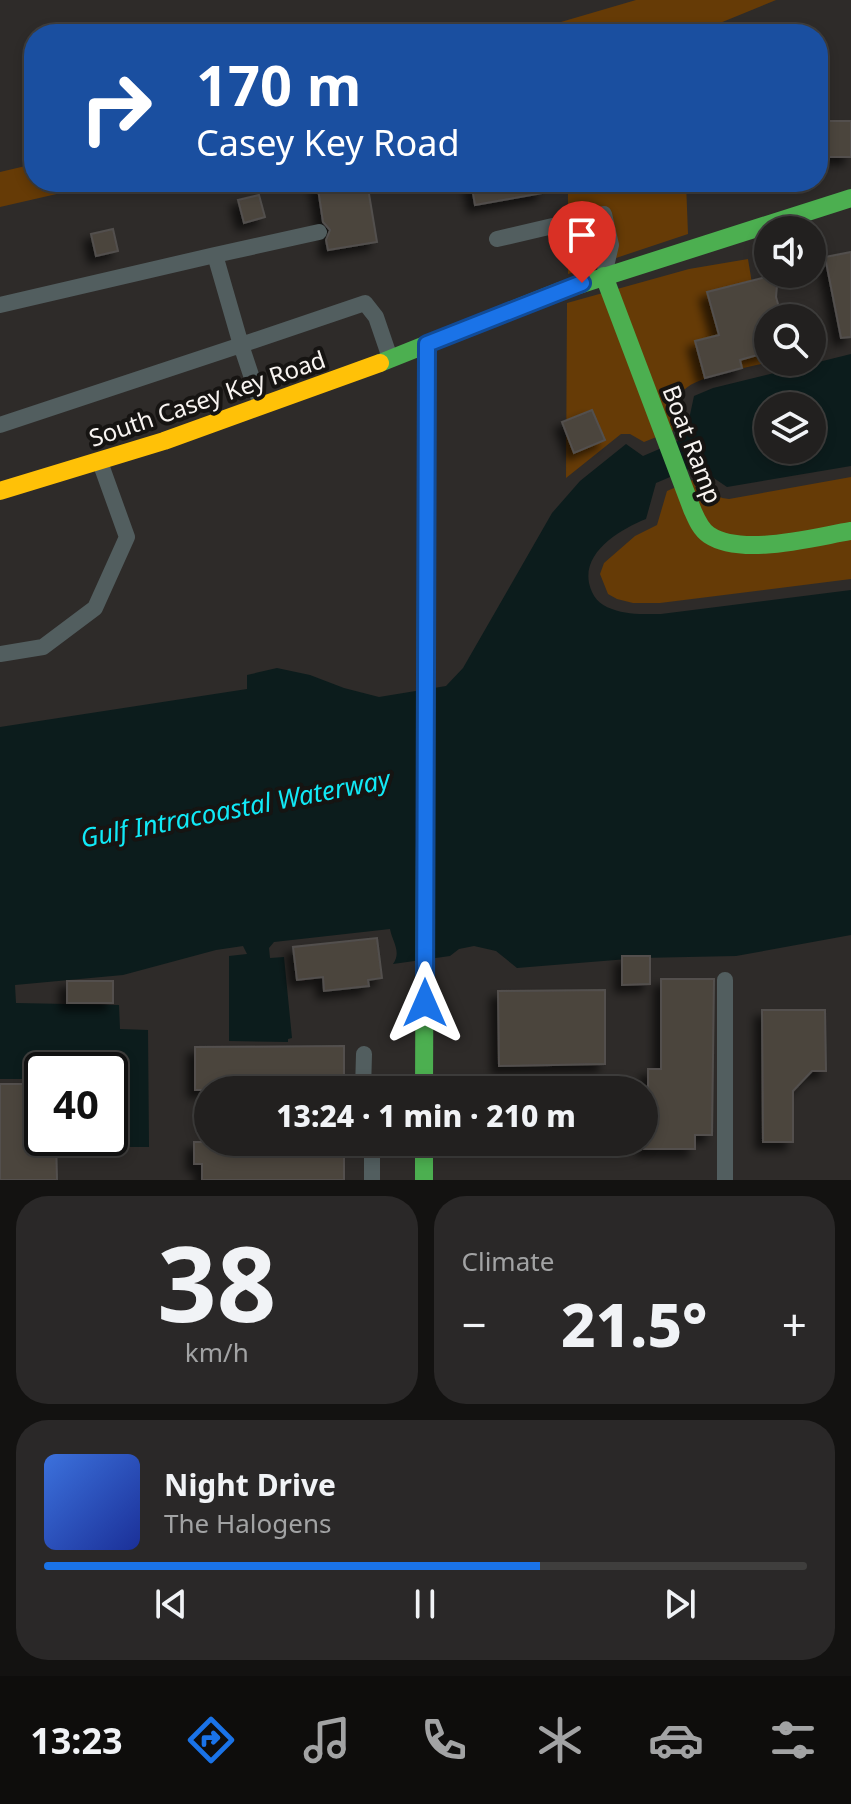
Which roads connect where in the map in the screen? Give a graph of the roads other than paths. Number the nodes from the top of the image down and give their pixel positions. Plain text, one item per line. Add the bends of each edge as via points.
1 (851, 198) edge
2 (319, 232) dead end
3 (497, 239) dead end
4 (215, 255) junction
5 (604, 276) junction
6 (0, 305) edge
7 (427, 344) junction
8 (241, 345) junction
9 (390, 360) junction
10 (261, 406) junction
11 (0, 425) edge
12 (99, 461) junction
13 (0, 491) edge
14 (851, 531) edge
15 (0, 654) edge
16 (725, 980) dead end
17 (364, 1054) dead end
18 (363, 1076) edge
19 (424, 1076) edge
20 (372, 1156) edge
21 (424, 1156) edge
22 (372, 1180) edge
23 (424, 1180) edge
24 (725, 1180) edge

1 - 5 street, South Casey Key Road
2 - 4 lane
3 - 5 lane via 604,214 611,245
4 - 6 lane
4 - 8 lane
5 - 7 street, South Casey Key Road
5 - 14 street, Boat Ramp via 660,429 697,521 708,535 748,545
7 - 9 street, South Casey Key Road
7 - 19 street
8 - 9 lane via 365,303 376,317
8 - 10 lane
8 - 11 lane
9 - 10 street, South Casey Key Road
10 - 12 street, South Casey Key Road
12 - 13 street, South Casey Key Road
12 - 15 lane via 127,537 95,608 43,647
16 - 24 lane
17 - 18 lane
20 - 22 lane
21 - 23 street

